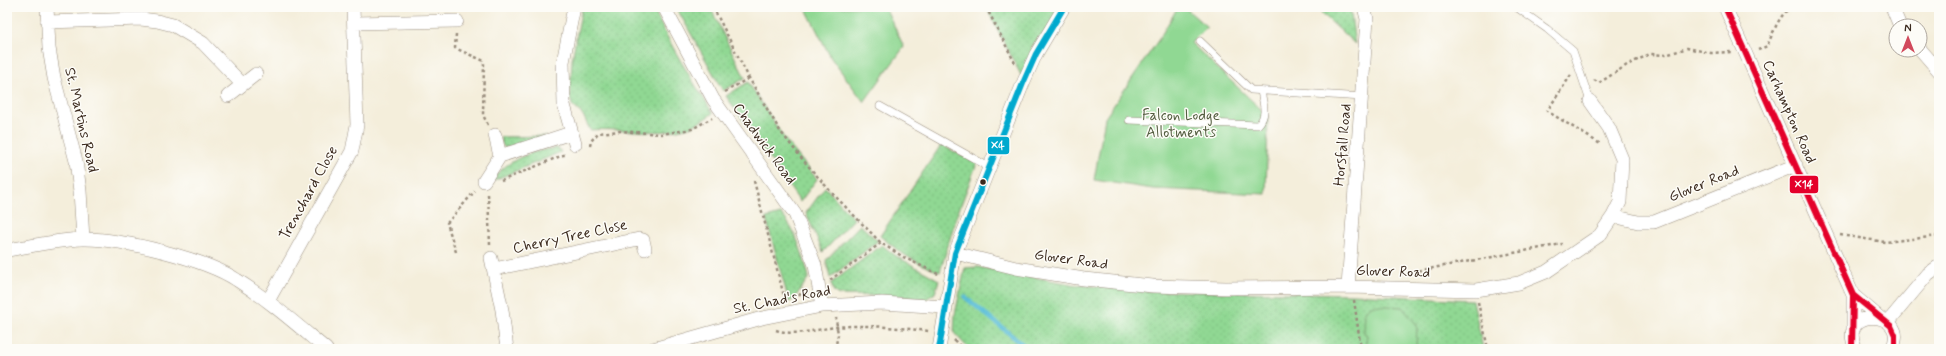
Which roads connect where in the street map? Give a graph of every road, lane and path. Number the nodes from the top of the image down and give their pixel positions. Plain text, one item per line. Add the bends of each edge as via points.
1 (47, 7) edge
2 (353, 7) edge
3 (574, 7) edge
4 (664, 7) edge
5 (713, 7) edge
6 (986, 7) edge
7 (1064, 7) edge
8 (1364, 7) edge
9 (1516, 7) edge
10 (1725, 7) edge
11 (1791, 7) edge
12 (1892, 7) edge
13 (1897, 18) edge
14 (457, 21) joint
15 (47, 22) junction
16 (354, 23) junction
17 (1200, 41) dead end
18 (1746, 55) junction
19 (1927, 58) edge
20 (1578, 69) junction
21 (1939, 71) edge
22 (256, 74) dead end
23 (749, 78) junction
24 (1024, 81) junction
25 (242, 84) junction
26 (1261, 90) junction
27 (228, 96) dead end
28 (1363, 97) junction
29 (713, 100) junction
30 (1590, 102) joint
31 (880, 106) dead end
32 (722, 112) junction
33 (1129, 120) dead end
34 (495, 135) joint
35 (1604, 147) dead end
36 (589, 149) dead end
37 (500, 156) junction
38 (568, 156) dead end
39 (760, 165) junction
40 (1796, 165) junction
41 (989, 167) junction
42 (489, 184) junction
43 (1612, 216) junction
44 (1826, 234) junction
45 (1939, 236) edge
46 (83, 239) junction
47 (881, 243) junction
48 (645, 249) dead end
49 (7, 250) edge
50 (456, 252) dead end
51 (955, 253) junction
52 (1568, 259) junction
53 (492, 264) junction
54 (1939, 266) edge
55 (816, 270) junction
56 (950, 279) junction
57 (820, 287) junction
58 (1348, 287) junction
59 (1419, 289) junction
60 (1476, 290) junction
61 (1853, 295) junction
62 (268, 301) junction
63 (829, 306) junction
64 (945, 307) junction
65 (789, 312) junction
66 (1884, 320) junction
67 (837, 327) junction
68 (771, 328) dead end
69 (1853, 343) edge
70 (939, 344) edge
71 (1894, 346) edge
72 (835, 348) edge
73 (326, 349) edge
74 (506, 349) edge
75 (653, 349) edge
76 (830, 349) edge
77 (842, 349) edge
78 (964, 349) edge
79 (1361, 349) edge
80 (1488, 349) edge

1 - 15 street, St. Martins Road
2 - 16 street, Trenchard Close
3 - 37 street via 563,62 564,105 573,139
4 - 29 street, Chadwick Road
5 - 23 path
6 - 24 path
7 - 24 street via 1036,54
8 - 28 street, Horsfall Road via 1368,19
9 - 20 lane via 1572,51
10 - 18 street, Carhampton Road
11 - 18 path via 1786,10 1775,28 1768,46
12 - 13 street
14 - 16 street
14 - 34 path via 456,48 484,61 483,115
15 - 25 street via 141,20 173,25 203,43
15 - 46 street, St. Martins Road via 54,78 76,161
16 - 62 street, Trenchard Close via 358,125 352,151
17 - 26 lane via 1251,90
18 - 20 path via 1736,52 1711,53 1687,48 1666,56 1650,54 1627,65 1600,83
18 - 40 street, Carhampton Road
19 - 21 street
20 - 30 lane
20 - 35 path via 1576,68 1547,111
22 - 25 street
23 - 29 path
23 - 47 path via 780,131 798,154
24 - 41 street
25 - 27 street
26 - 28 lane
26 - 33 lane via 1264,113 1258,125
28 - 58 street, Horsfall Road
29 - 32 street, Chadwick Road
30 - 43 street via 1609,128 1622,159 1620,202
31 - 41 lane
32 - 36 path via 692,129 662,134 621,131 598,133
32 - 39 street, Chadwick Road
34 - 37 street
37 - 42 street
38 - 42 path via 564,155
39 - 55 street, Chadwick Road via 795,214
39 - 65 path via 754,179
40 - 43 street, Glover Road via 1654,222 1638,222
40 - 44 street, Carhampton Road
41 - 51 street
42 - 50 path via 447,223
42 - 53 path
43 - 52 street, Glover Road via 1600,235
44 - 45 path via 1885,242
44 - 61 street, Carhampton Road
46 - 49 street
46 - 62 street via 125,244 195,261 236,279
47 - 56 path via 928,271
47 - 57 path
48 - 53 street, Cherry Tree Close via 643,240 639,239
51 - 56 street
51 - 58 street, Glover Road via 1016,268 1084,279 1153,286
52 - 59 path via 1562,244 1417,271
52 - 60 street, Glover Road via 1519,283
53 - 74 street
54 - 66 street
55 - 57 street, Chadwick Road
55 - 65 path
56 - 64 street
57 - 63 street, Chadwick Road
58 - 59 street, Glover Road
58 - 79 path via 1353,295
59 - 60 street, Glover Road
60 - 80 path
61 - 66 street, Carhampton Road
61 - 69 street, Carhampton Road
62 - 73 street
63 - 64 street, St. Chad's Road via 882,303
63 - 65 street, St. Chad's Road
63 - 67 path
64 - 70 street
65 - 75 street, St. Chad's Road
66 - 69 street via 1865,318 1857,324
66 - 71 street via 1894,331
67 - 68 path via 790,334
67 - 70 path via 930,331 929,337
67 - 72 path
70 - 78 path via 956,340
72 - 76 path
72 - 77 path

